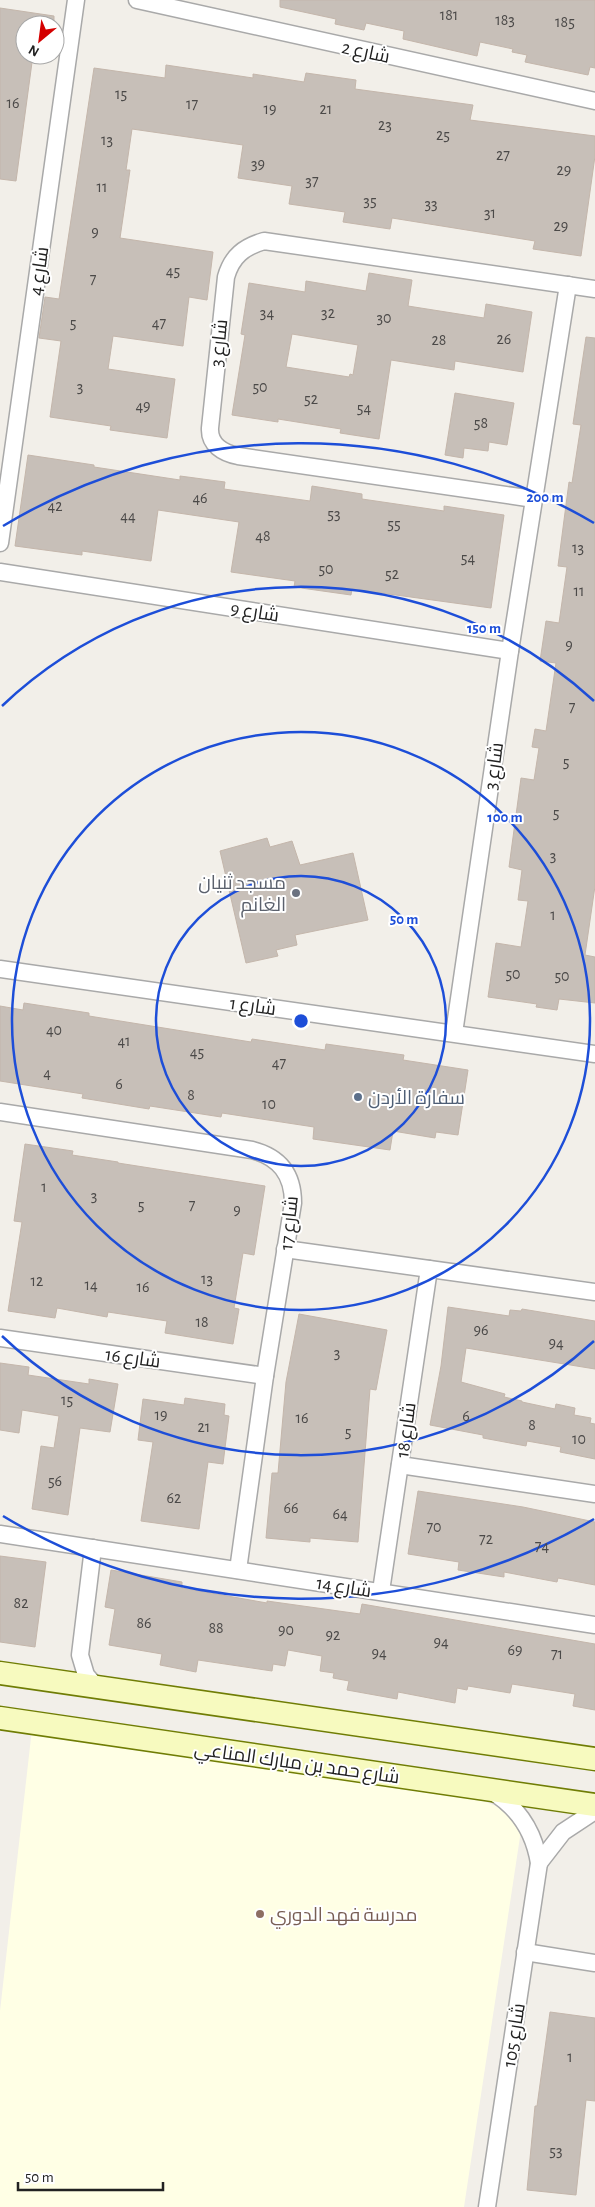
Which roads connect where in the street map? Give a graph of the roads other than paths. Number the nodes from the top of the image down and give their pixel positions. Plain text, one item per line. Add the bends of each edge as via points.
1 (76, 0) edge
2 (137, 0) edge
3 (595, 101) edge
4 (568, 285) junction
5 (595, 288) edge
6 (534, 499) junction
7 (0, 543) edge
8 (0, 572) edge
9 (510, 651) junction
10 (0, 969) edge
11 (454, 1033) junction
12 (595, 1054) edge
13 (0, 1112) edge
14 (285, 1249) junction
15 (429, 1269) junction
16 (595, 1292) edge
17 (0, 1338) edge
18 (265, 1376) junction
19 (400, 1465) junction
20 (595, 1494) edge
21 (0, 1534) edge
22 (93, 1548) junction
23 (238, 1570) junction
24 (381, 1591) junction
25 (595, 1625) edge
26 (80, 1655) junction
27 (0, 1673) edge
28 (48, 1680) junction
29 (103, 1687) junction
30 (0, 1718) edge
31 (595, 1759) edge
32 (489, 1790) junction
33 (595, 1805) edge
34 (595, 1811) edge
35 (539, 1863) junction
36 (525, 1952) junction
37 (595, 1963) edge
38 (487, 2207) edge

1 - 7 street, شارع 4
2 - 3 street, شارع 2
4 - 5 street, شارع 3
4 - 6 street, شارع 3
4 - 6 street, شارع 3 via 264,241 246,248 233,260 224,288 210,428 211,439 218,447 238,456
6 - 9 street, شارع 3
8 - 9 street, شارع 9
9 - 11 street, شارع 3
10 - 11 street, شارع 1
11 - 12 street, شارع 1
13 - 14 street, شارع 17 via 265,1153 284,1168 293,1190
14 - 15 street
14 - 18 street, شارع 17
15 - 16 street
15 - 19 street, شارع 18
17 - 18 street, شارع 16
18 - 23 street, شارع 17
19 - 20 street
19 - 24 street, شارع 18
21 - 22 street, شارع 14
22 - 23 street, شارع 14
22 - 26 street
23 - 24 street, شارع 14
24 - 25 street, شارع 14
26 - 28 street via 67,1672
26 - 29 street via 86,1675
27 - 28 street
28 - 29 street
29 - 31 street
30 - 32 street, شارع حمد بن مبارك المناعي
32 - 33 street, شارع حمد بن مبارك المناعي
32 - 35 street, شارع 105 via 508,1803 523,1820 534,1840
34 - 35 street, شارع 105 via 563,1832
35 - 36 street, شارع 105
36 - 37 street
36 - 38 street, شارع 105

